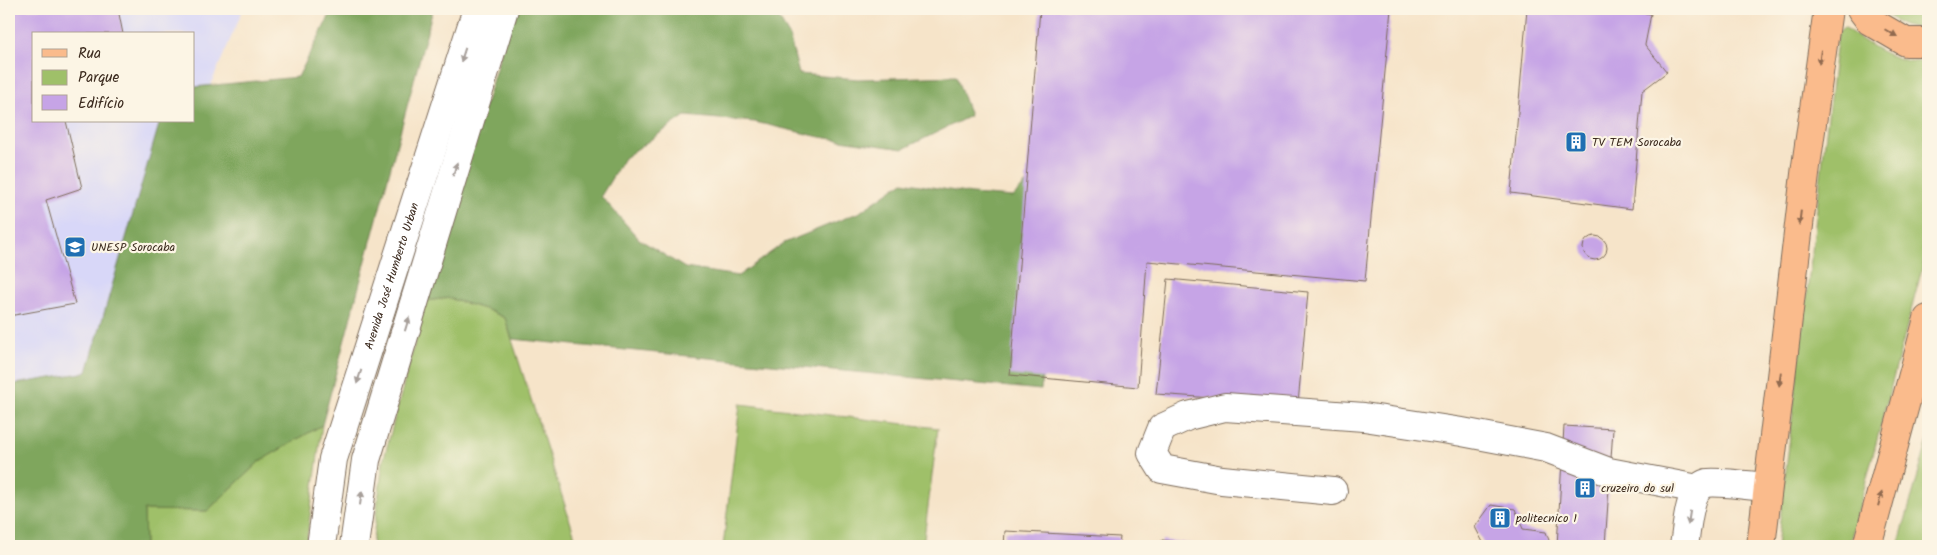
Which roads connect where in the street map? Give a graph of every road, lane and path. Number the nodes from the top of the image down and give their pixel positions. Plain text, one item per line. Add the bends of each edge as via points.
1 (478, 9) edge
2 (504, 9) edge
3 (1828, 9) edge
4 (1861, 9) edge
5 (1928, 42) edge
6 (1928, 319) edge
7 (1766, 487) junction
8 (1698, 489) junction
9 (1333, 491) dead end
10 (321, 546) edge
11 (354, 546) edge
12 (1684, 546) edge
13 (1760, 546) edge
14 (1868, 546) edge

1 -> 10 street, Avenida José Humberto Urban via 333,459
11 -> 2 street via 366,460
3 -> 7 main road
4 -> 5 main road via 1870,21 1906,42
14 -> 6 main road
7 - 8 street via 1708,483
7 - 13 main road
8 - 9 street via 1609,472 1546,448 1462,432 1364,417 1272,410 1225,407 1188,416 1162,428 1152,453 1162,469 1222,480
8 -> 12 street via 1690,506

